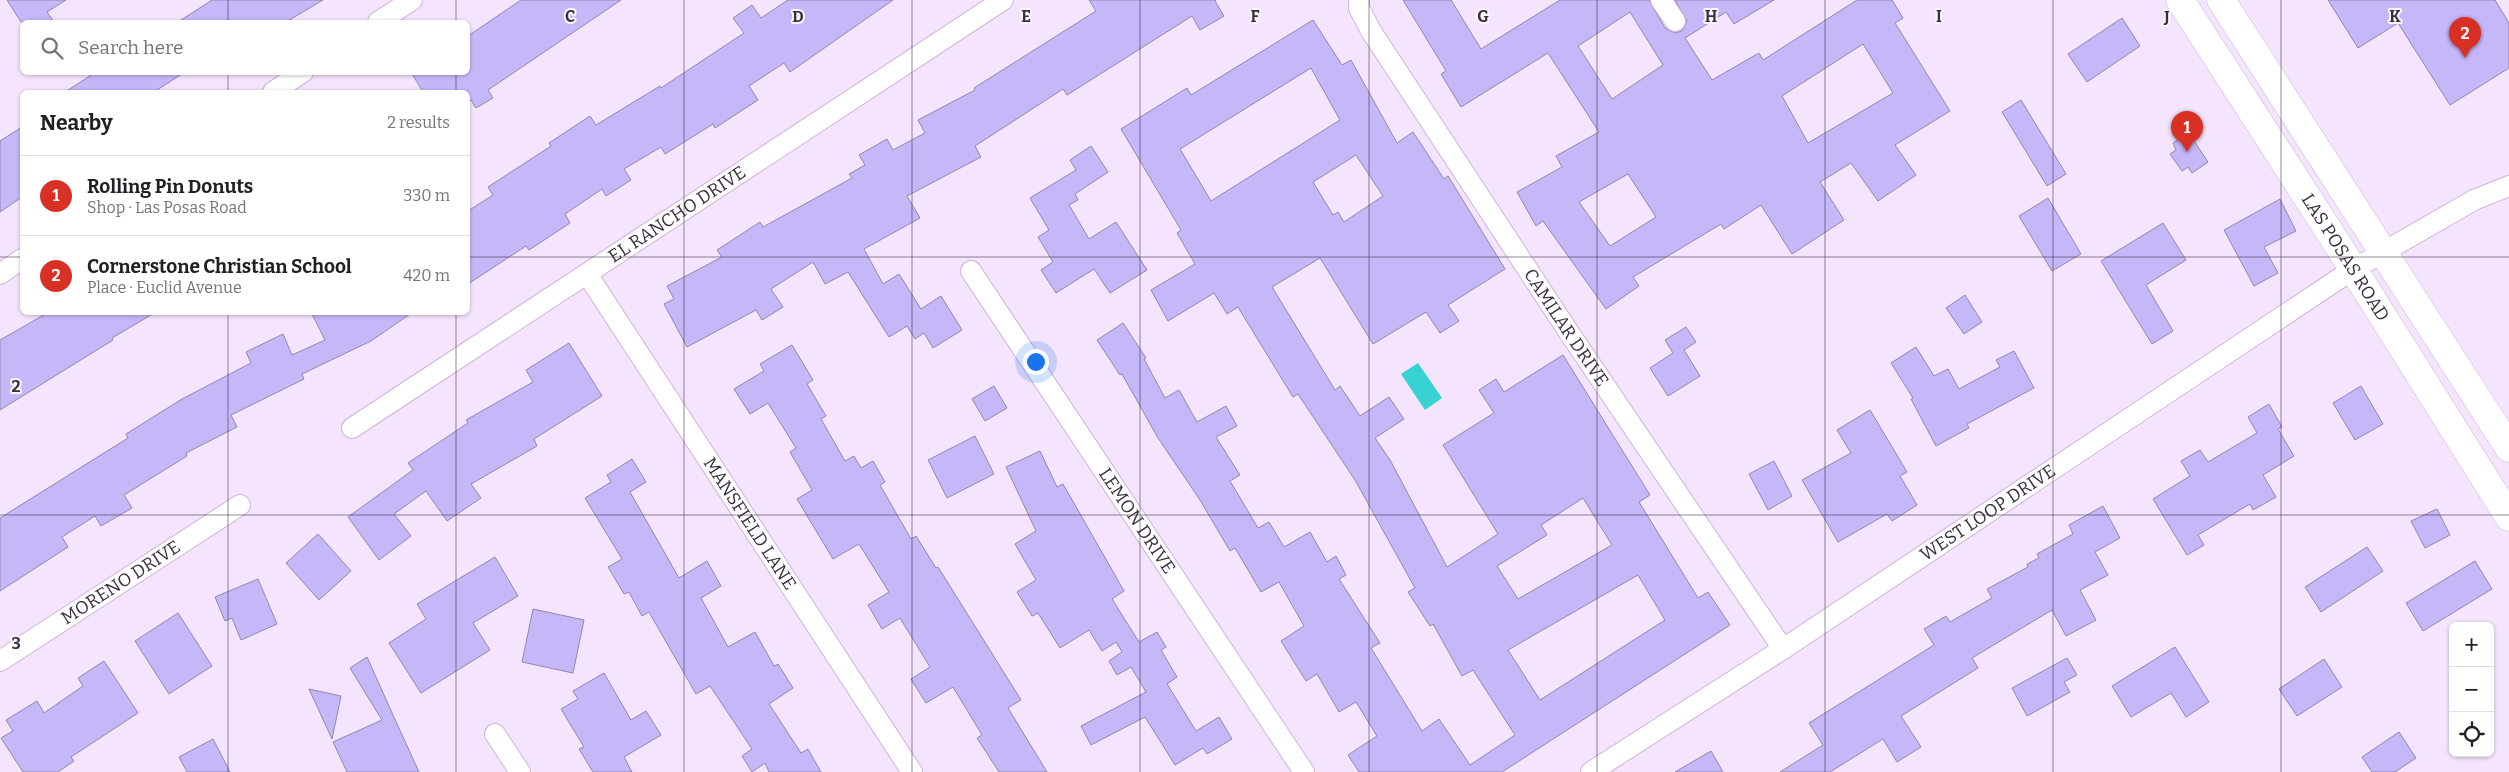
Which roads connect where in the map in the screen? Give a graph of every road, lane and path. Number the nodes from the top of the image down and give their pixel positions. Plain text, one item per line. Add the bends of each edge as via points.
1 (412, 0) edge
2 (1002, 0) edge
3 (1359, 0) edge
4 (1661, 0) edge
5 (2180, 0) edge
6 (2221, 0) edge
7 (381, 20) edge
8 (1674, 21) dead end
9 (298, 75) edge
10 (276, 90) edge
11 (2509, 186) edge
12 (2383, 252) junction
13 (20, 260) edge
14 (2352, 270) junction
15 (971, 271) dead end
16 (0, 274) edge
17 (587, 274) junction
18 (352, 428) dead end
19 (2509, 448) edge
20 (240, 505) dead end
21 (2509, 517) edge
22 (1783, 649) junction
23 (0, 661) edge
24 (495, 734) dead end
25 (520, 772) edge
26 (912, 772) edge
27 (1304, 772) edge
28 (1591, 772) edge

1 - 7 street
2 - 17 street, EL RANCHO DRIVE
3 - 22 street, CAMILAR DRIVE via 1359,8 1377,39 1572,337
4 - 8 street
5 - 14 main road, LAS POSAS ROAD
6 - 12 main road, LAS POSAS ROAD
9 - 10 street
11 - 12 street, WEST LOOP DRIVE via 2474,200
12 - 14 street, WEST LOOP DRIVE
12 - 19 main road, LAS POSAS ROAD
13 - 16 street
14 - 21 main road, LAS POSAS ROAD
14 - 22 street, WEST LOOP DRIVE
15 - 27 street, LEMON DRIVE
17 - 18 street, EL RANCHO DRIVE
17 - 26 street, MANSFIELD LANE
20 - 23 street, MORENO DRIVE
22 - 28 street, WEST LOOP DRIVE
24 - 25 street

